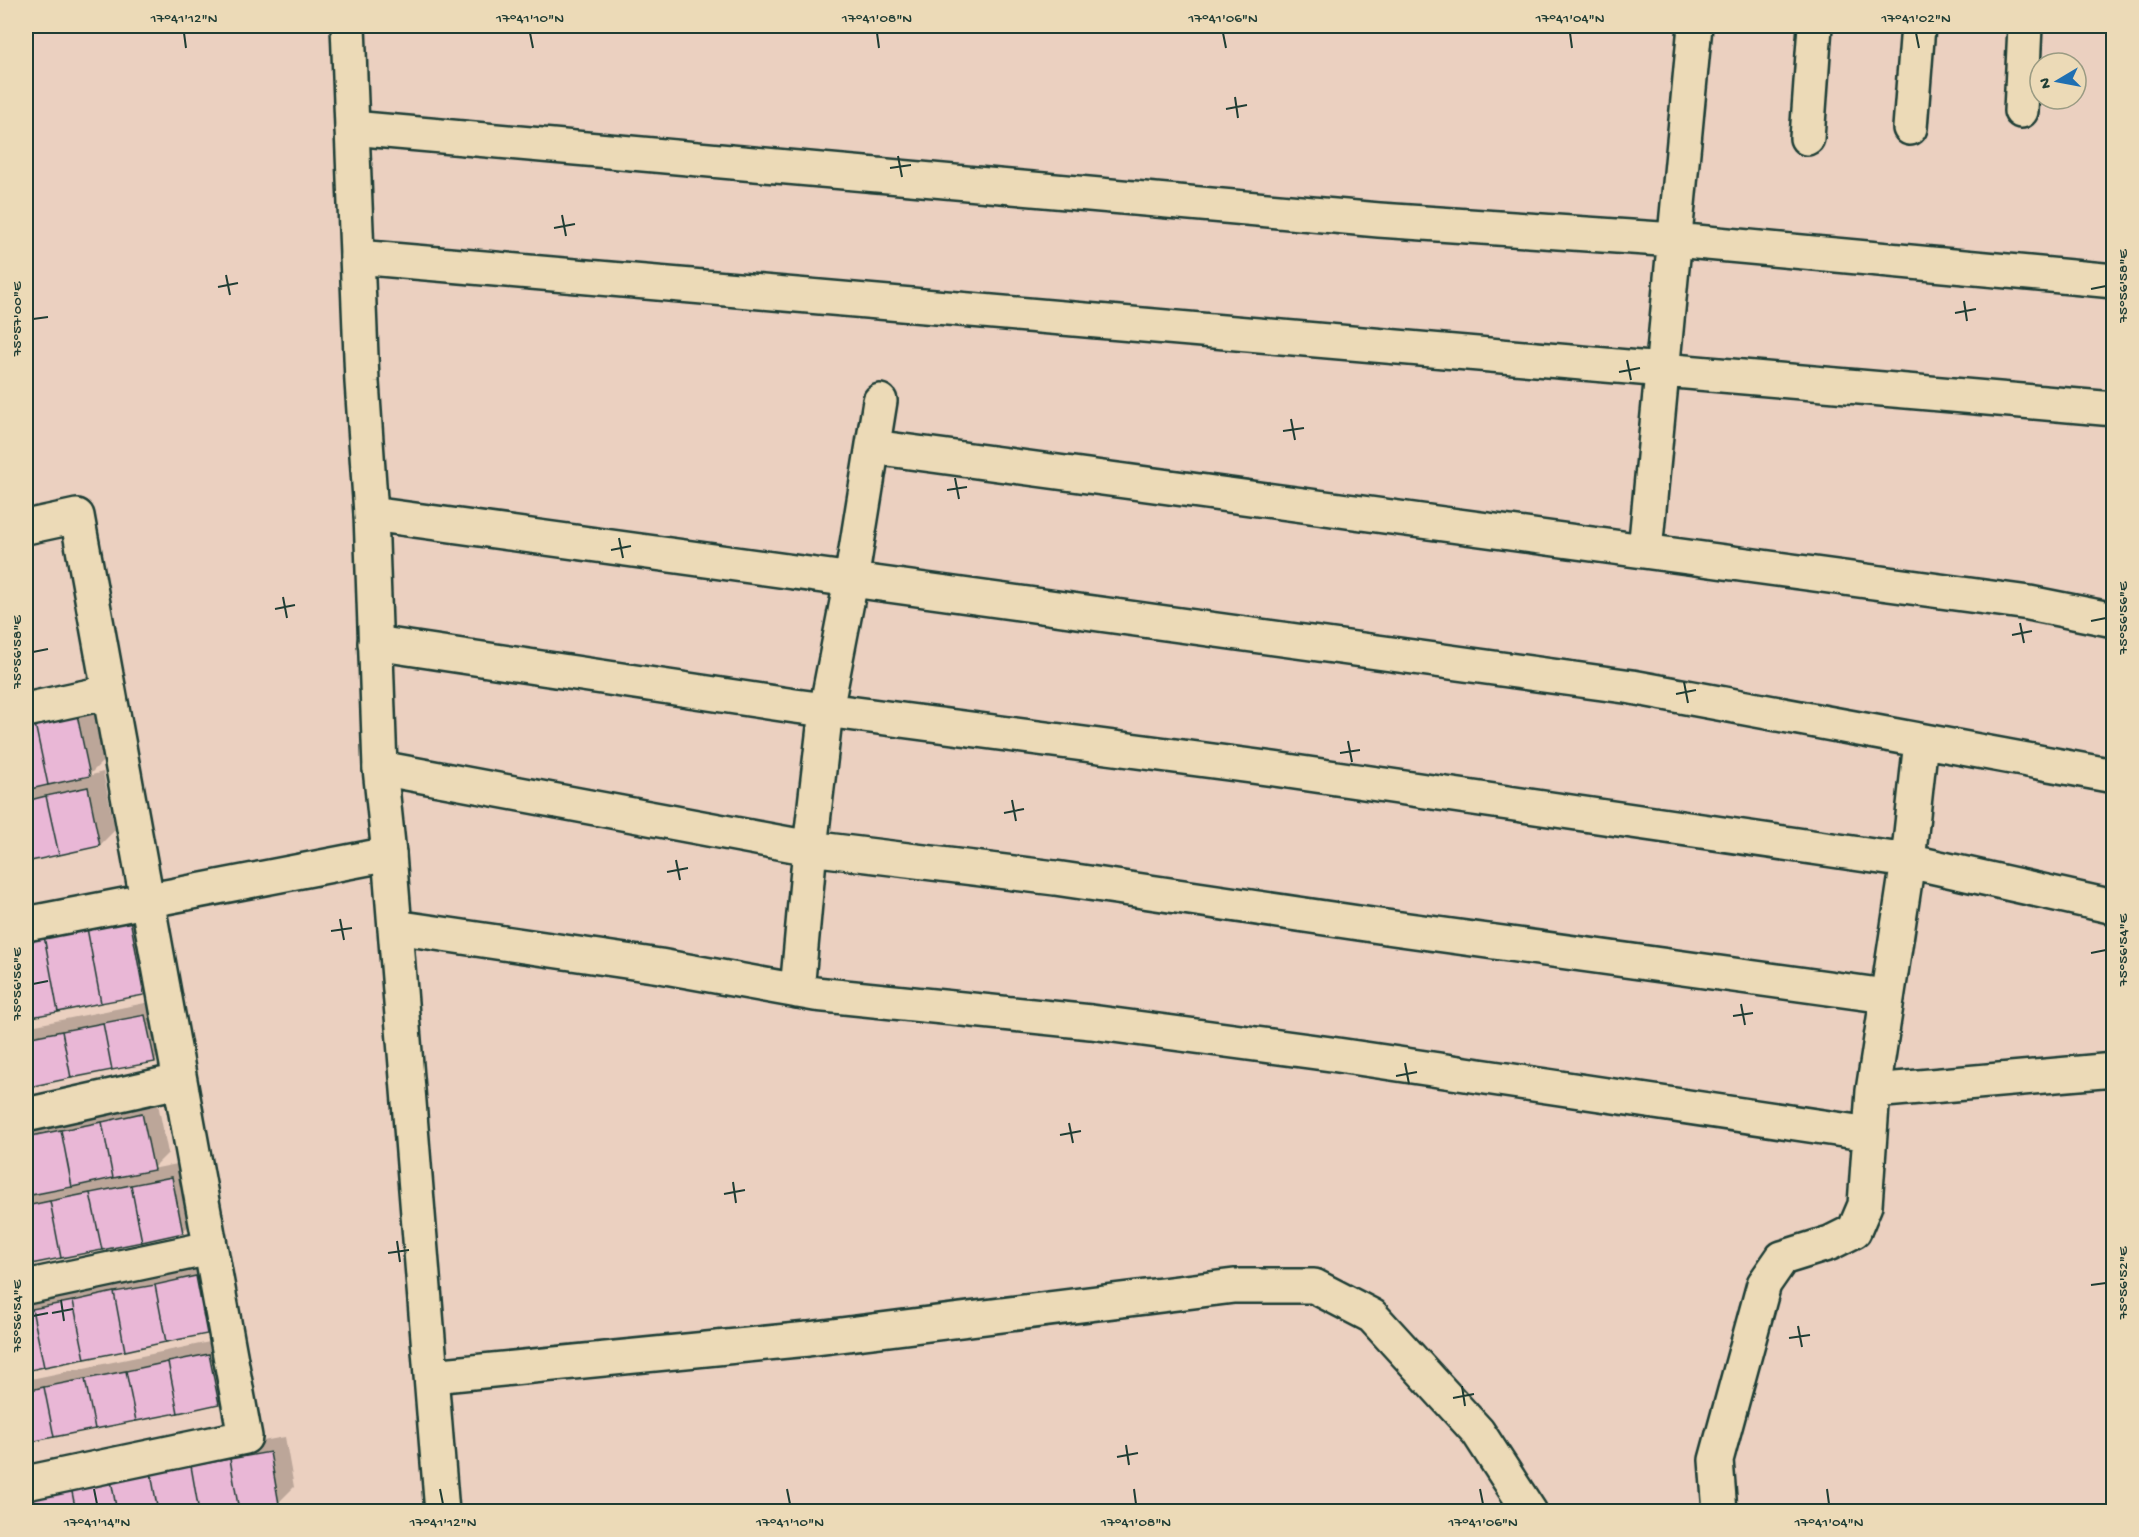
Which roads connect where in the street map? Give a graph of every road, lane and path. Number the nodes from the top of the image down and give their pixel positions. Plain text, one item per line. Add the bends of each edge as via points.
1 (348, 26) edge
2 (1695, 26) edge
3 (1815, 26) edge
4 (1918, 26) edge
5 (2025, 26) edge
6 (2020, 111) dead end
7 (352, 128) junction
8 (1910, 128) dead end
9 (1807, 138) dead end
10 (1675, 240) junction
11 (357, 257) junction
12 (2114, 281) edge
13 (1663, 370) junction
14 (880, 401) dead end
15 (2114, 409) edge
16 (873, 447) junction
17 (371, 514) junction
18 (26, 527) edge
19 (1645, 551) junction
20 (851, 580) junction
21 (2114, 620) edge
22 (375, 643) junction
23 (109, 692) junction
24 (826, 710) junction
25 (26, 711) edge
26 (1921, 741) junction
27 (380, 768) junction
28 (2114, 776) edge
29 (810, 849) junction
30 (389, 855) junction
31 (1908, 861) junction
32 (146, 901) junction
33 (2114, 907) edge
34 (26, 924) edge
35 (395, 927) junction
36 (797, 991) junction
37 (1887, 996) junction
38 (2114, 1070) edge
39 (179, 1081) junction
40 (1873, 1091) junction
41 (26, 1114) edge
42 (1870, 1134) junction
43 (210, 1248) junction
44 (26, 1287) edge
45 (432, 1376) junction
46 (26, 1484) edge
47 (442, 1512) edge
48 (1530, 1512) edge
49 (1720, 1512) edge

1 - 7 street
2 - 10 street
3 - 9 street
4 - 8 street
5 - 6 street
7 - 10 street via 1379,220
7 - 11 street
10 - 12 street
10 - 13 street
11 - 13 street
11 - 17 street
13 - 15 street
13 - 19 street
14 - 16 street
16 - 19 street
16 - 20 street
17 - 20 street
17 - 22 street
18 - 23 street via 77,516
19 - 21 street via 2029,603
20 - 24 street
20 - 26 street via 1632,687
22 - 24 street
22 - 27 street
23 - 25 street
23 - 32 street
24 - 29 street
24 - 31 street via 1263,767
26 - 28 street
26 - 31 street
27 - 29 street
27 - 30 street
29 - 36 street
29 - 37 street via 1055,878
30 - 32 street
30 - 35 street
31 - 33 street
31 - 37 street
32 - 34 street
32 - 39 street
35 - 36 street via 660,966
35 - 45 street
36 - 42 street via 1331,1054
37 - 40 street
38 - 40 street
39 - 41 street
39 - 43 street
40 - 42 street
42 - 49 street via 1865,1205 1854,1231 1782,1258 1764,1284 1716,1460
43 - 44 street
43 - 46 street via 245,1437
45 - 47 street
45 - 48 street via 808,1339 1234,1286 1314,1286 1372,1316 1478,1432

